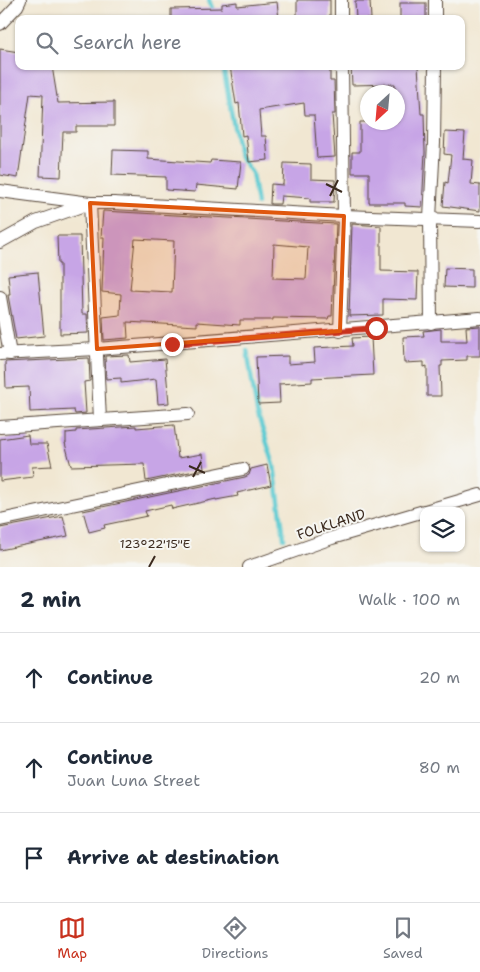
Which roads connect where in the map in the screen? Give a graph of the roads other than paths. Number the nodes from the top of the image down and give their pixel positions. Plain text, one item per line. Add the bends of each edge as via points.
1 (20, 0) edge
2 (341, 0) edge
3 (435, 0) edge
4 (341, 15) edge
5 (435, 15) edge
6 (0, 24) edge
7 (342, 70) edge
8 (435, 70) edge
9 (0, 191) edge
10 (90, 203) junction
11 (344, 216) junction
12 (430, 218) junction
13 (480, 221) edge
14 (0, 242) edge
15 (0, 297) edge
16 (480, 318) edge
17 (430, 323) junction
18 (340, 331) junction
19 (97, 350) junction
20 (5, 354) edge
21 (188, 414) dead end
22 (100, 420) junction
23 (0, 427) edge
24 (243, 470) dead end
25 (480, 495) edge
26 (438, 507) edge
27 (420, 512) edge
28 (0, 520) edge
29 (249, 567) edge

1 - 6 street
2 - 4 street
3 - 5 street
7 - 11 street
8 - 12 street
9 - 10 street
10 - 11 street
10 - 14 street via 36,222
10 - 19 street
11 - 12 street
11 - 18 street
12 - 13 street
12 - 17 street
15 - 20 street
16 - 17 street
17 - 18 street
18 - 19 street
19 - 20 street
19 - 22 street
21 - 22 street
22 - 23 street
24 - 28 street
25 - 26 street, FOLKLAND
27 - 29 street, FOLKLAND

